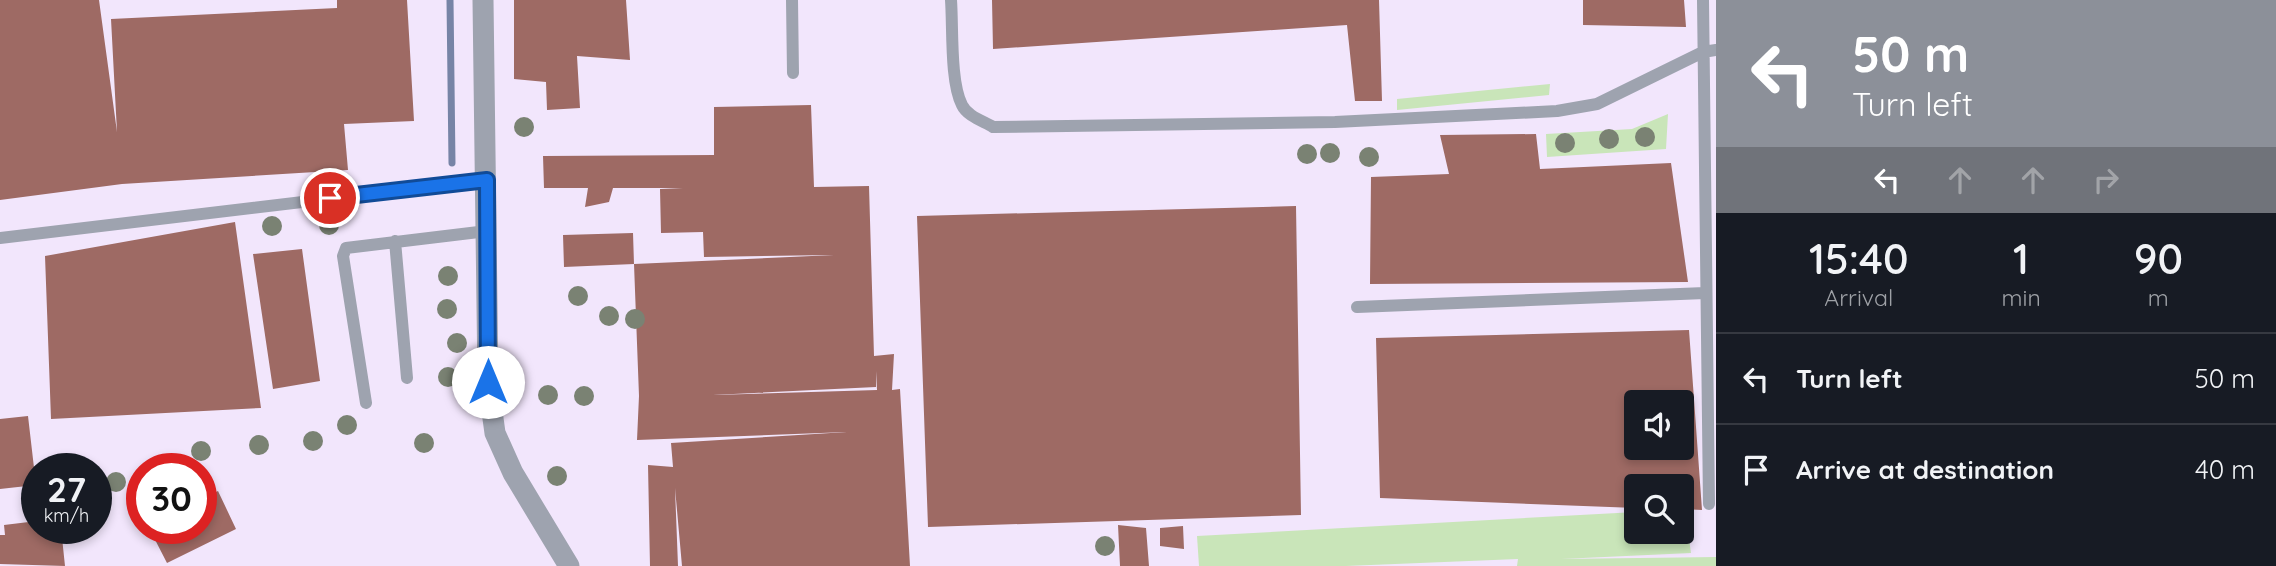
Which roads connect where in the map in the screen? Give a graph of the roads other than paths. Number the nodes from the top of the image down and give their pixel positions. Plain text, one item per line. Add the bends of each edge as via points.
1 (483, 0) edge
2 (792, 0) edge
3 (951, 0) edge
4 (1703, 0) edge
5 (1710, 51) edge
6 (793, 73) dead end
7 (487, 180) junction
8 (487, 231) junction
9 (0, 238) edge
10 (395, 241) junction
11 (1704, 293) junction
12 (1357, 307) dead end
13 (407, 378) dead end
14 (366, 403) dead end
15 (1709, 504) dead end
16 (569, 566) edge

1 - 7 street
2 - 6 lane
3 - 5 lane via 954,72 962,106 993,127 1335,122 1557,111 1597,104
4 - 5 lane
5 - 11 lane
7 - 8 street
7 - 9 lane
8 - 10 lane
8 - 16 street via 488,382 495,433 513,473
10 - 13 lane
10 - 14 lane via 354,245 346,248 343,256
11 - 12 lane
11 - 15 lane

